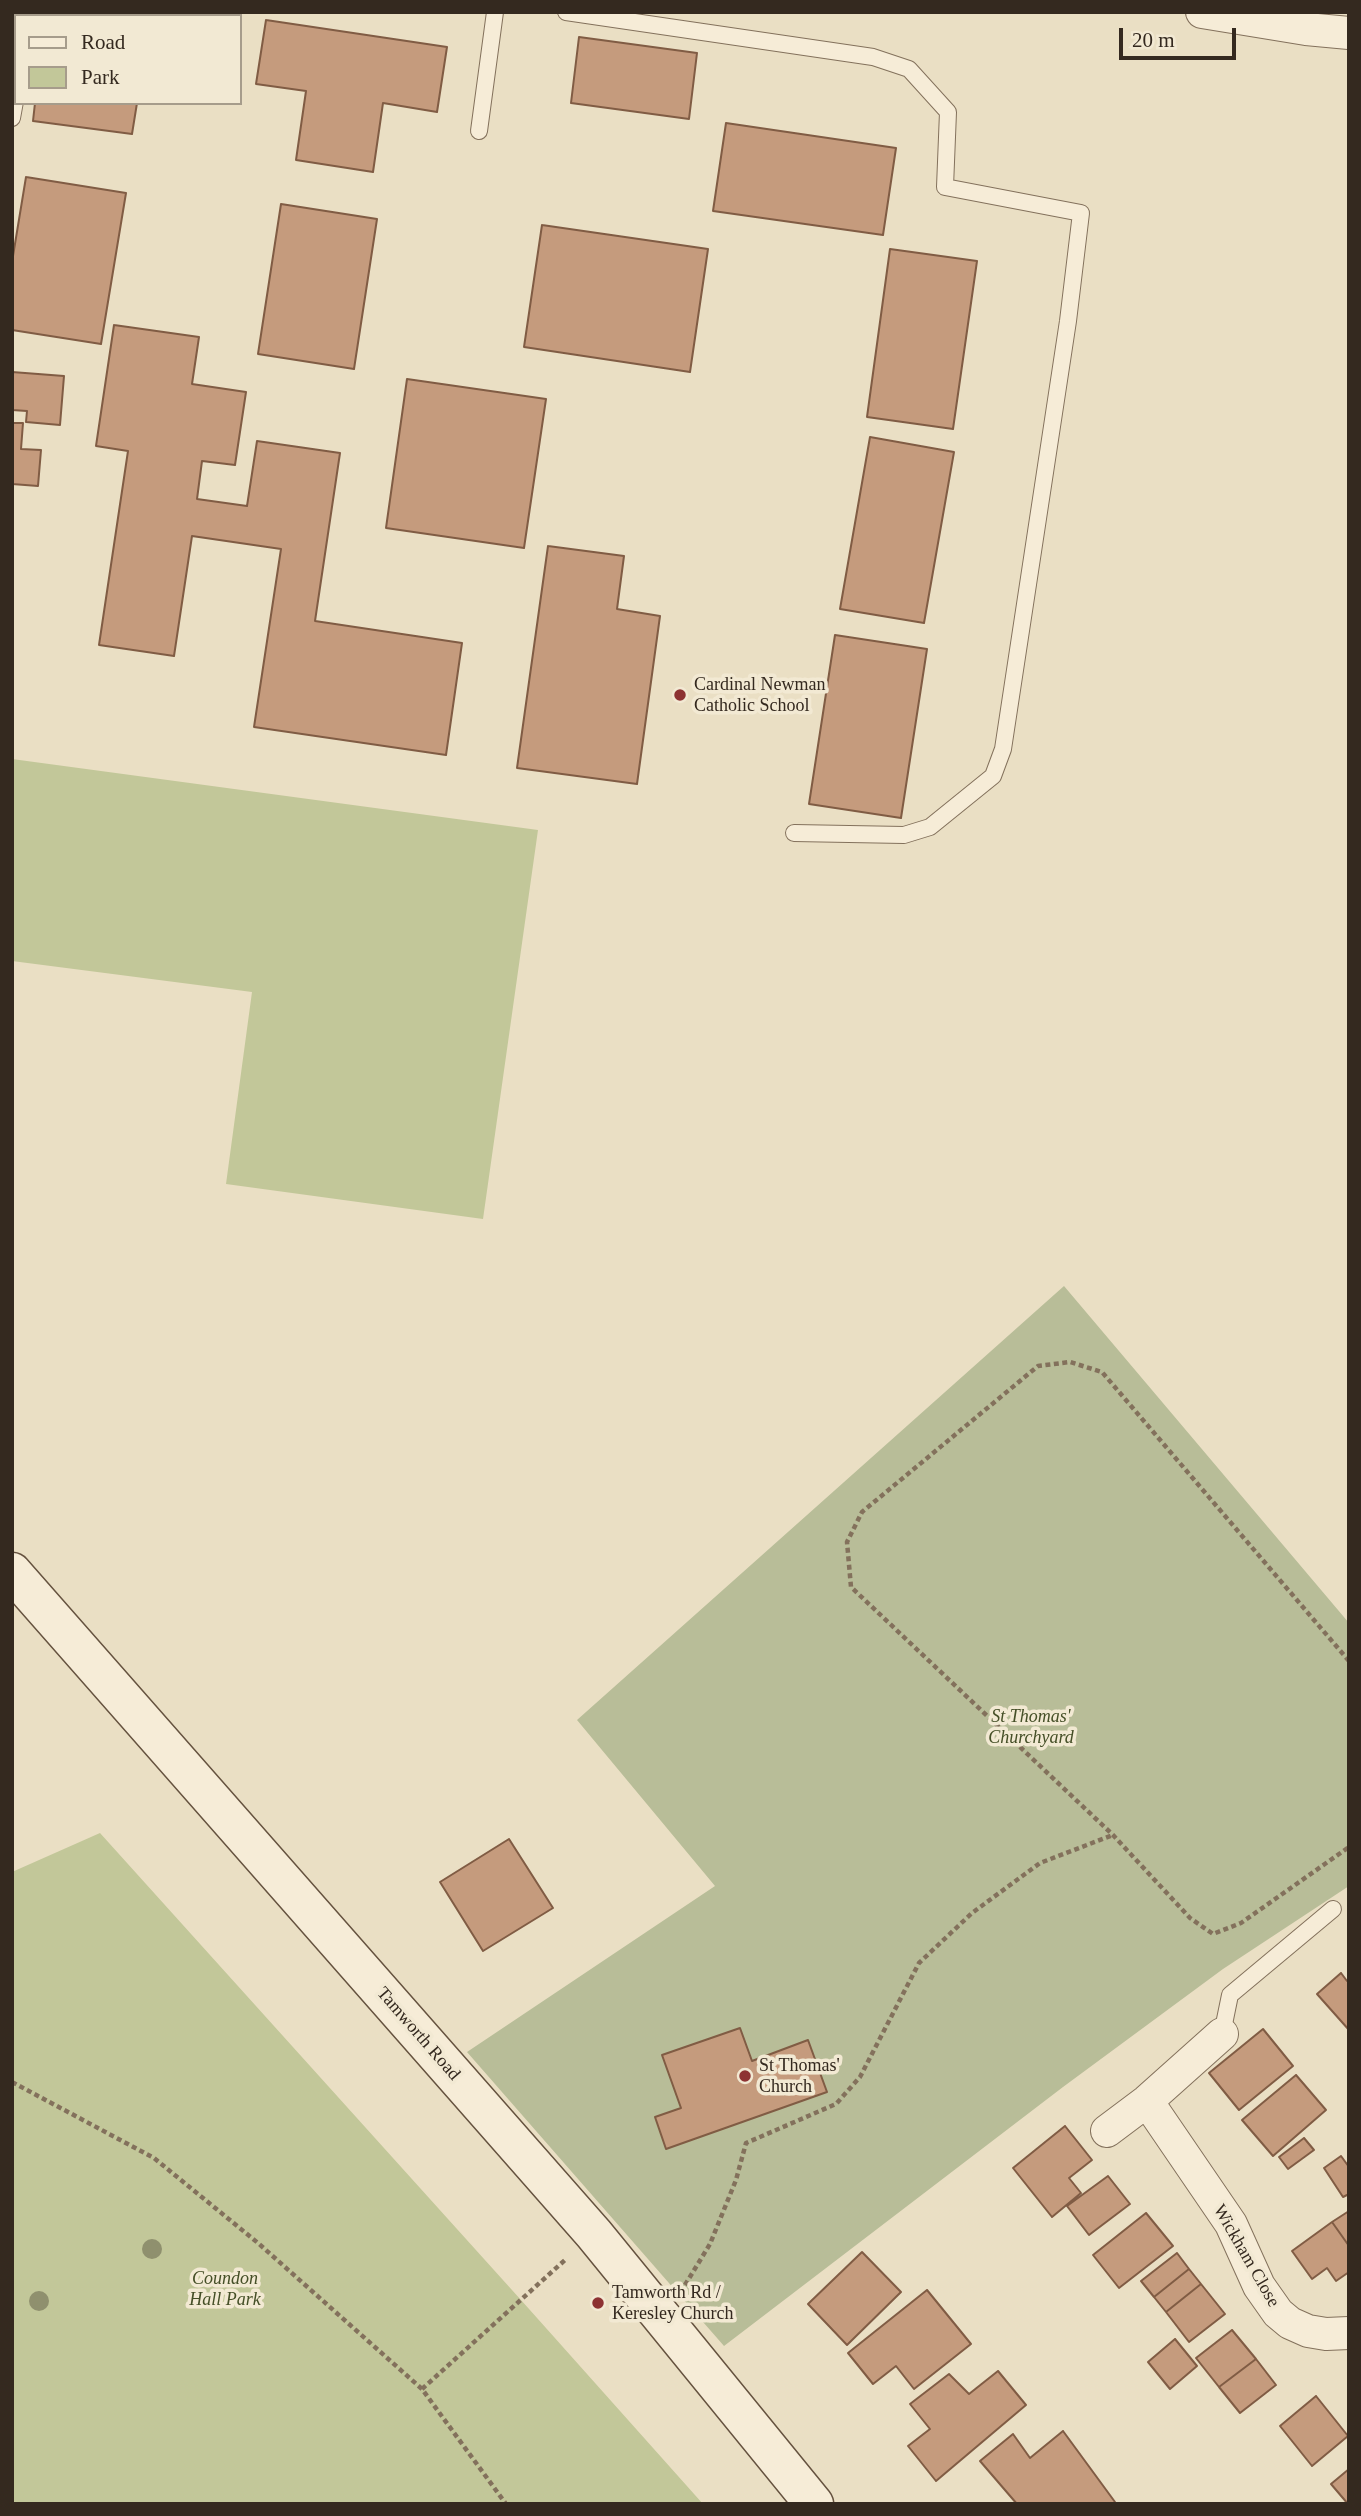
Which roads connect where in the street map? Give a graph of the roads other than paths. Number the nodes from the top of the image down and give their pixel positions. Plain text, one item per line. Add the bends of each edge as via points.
1 (495, 12) edge
2 (566, 12) edge
3 (1202, 12) edge
4 (1349, 33) edge
5 (480, 131) dead end
6 (794, 833) dead end
7 (12, 1572) edge
8 (1333, 1909) dead end
9 (1222, 2034) joint
10 (1147, 2101) junction
11 (1107, 2131) dead end
12 (1349, 2333) edge
13 (814, 2504) edge

1 - 5 lane
2 - 6 lane via 873,57 909,69 948,111 945,187 1081,213 1003,749 993,776 930,827 904,835
3 - 4 street
7 - 13 main road, Tamworth Road via 594,2234
8 - 9 lane via 1230,1995
9 - 10 street
10 - 11 street
10 - 12 street, Wickham Close via 1231,2224 1259,2286 1278,2313 1308,2331

